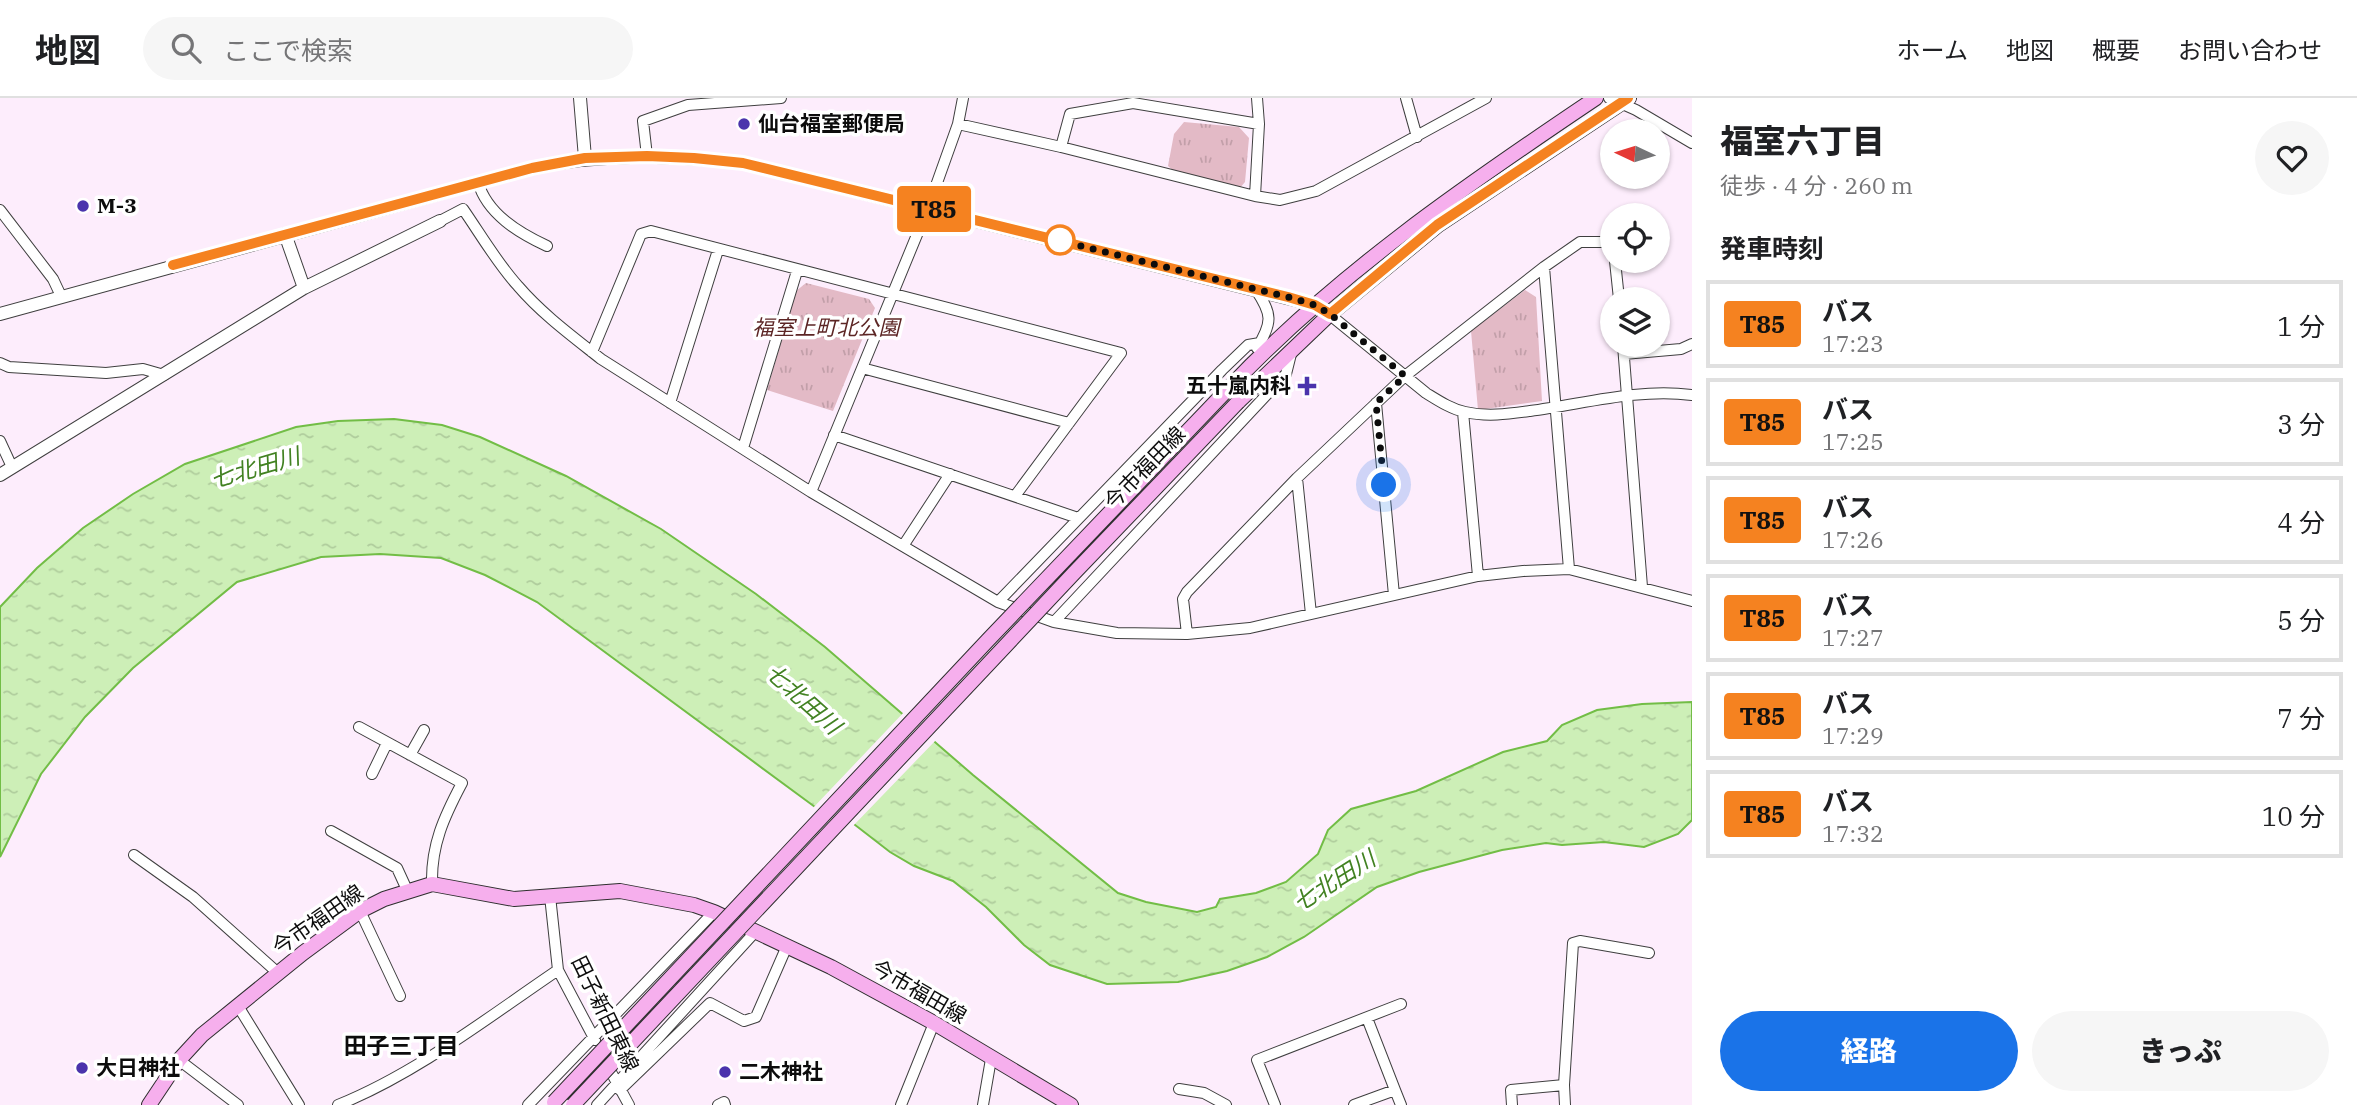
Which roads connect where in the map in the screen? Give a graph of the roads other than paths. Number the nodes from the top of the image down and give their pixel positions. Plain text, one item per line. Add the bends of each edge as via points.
1 (580, 98) edge
2 (781, 98) edge
3 (963, 98) edge
4 (1257, 98) edge
5 (1406, 98) edge
6 (1486, 98) edge
7 (1596, 98) edge
8 (1619, 99) edge
9 (958, 124) junction
10 (1259, 124) junction
11 (1417, 137) junction
12 (1692, 143) edge
13 (1061, 147) junction
14 (647, 156) junction
15 (585, 158) junction
16 (478, 182) junction
17 (1255, 197) junction
18 (928, 208) junction
19 (0, 211) edge
20 (440, 221) joint
21 (285, 234) junction
22 (1600, 242) edge
23 (547, 246) dead end
24 (718, 250) junction
25 (1544, 267) junction
26 (797, 271) junction
27 (304, 288) junction
28 (1256, 290) junction
29 (61, 296) junction
30 (892, 296) junction
31 (1315, 305) junction
32 (0, 314) edge
33 (1330, 314) junction
34 (1260, 343) junction
35 (1692, 344) edge
36 (1293, 347) junction
37 (1670, 349) edge
38 (592, 352) junction
39 (1624, 357) edge
40 (0, 363) edge
41 (862, 368) junction
42 (164, 375) junction
43 (1405, 376) junction
44 (1239, 377) junction
45 (1627, 395) junction
46 (1692, 395) edge
47 (670, 403) junction
48 (1376, 403) junction
49 (1556, 408) junction
50 (1463, 412) junction
51 (1069, 423) junction
52 (834, 435) junction
53 (0, 441) edge
54 (743, 449) junction
55 (12, 467) junction
56 (950, 474) junction
57 (0, 475) edge
58 (1297, 478) junction
59 (811, 492) junction
60 (1015, 496) junction
61 (1078, 518) junction
62 (903, 547) junction
63 (1569, 569) junction
64 (1478, 576) junction
65 (1642, 587) junction
66 (1394, 595) junction
67 (1692, 601) edge
68 (998, 602) junction
69 (1311, 614) junction
70 (1054, 622) junction
71 (1187, 634) junction
72 (359, 727) dead end
73 (424, 730) dead end
74 (387, 743) junction
75 (410, 755) junction
76 (372, 775) dead end
77 (331, 831) dead end
78 (134, 855) dead end
79 (432, 884) junction
80 (408, 891) junction
81 (550, 896) junction
82 (360, 911) junction
83 (714, 912) junction
84 (756, 931) junction
85 (787, 946) junction
86 (1649, 953) dead end
87 (558, 970) junction
88 (278, 973) junction
89 (400, 996) dead end
90 (1401, 1004) dead end
91 (238, 1006) junction
92 (1367, 1018) junction
93 (934, 1023) junction
94 (593, 1036) junction
95 (991, 1059) junction
96 (179, 1060) junction
97 (1564, 1084) junction
98 (619, 1087) junction
99 (1179, 1089) dead end
100 (1395, 1090) junction
101 (553, 1104) edge
102 (149, 1105) edge
103 (238, 1105) edge
104 (299, 1105) edge
105 (338, 1105) edge
106 (528, 1105) edge
107 (573, 1105) edge
108 (597, 1105) edge
109 (629, 1105) edge
110 (718, 1105) edge
111 (725, 1105) edge
112 (901, 1105) edge
113 (983, 1105) edge
114 (1071, 1105) edge
115 (1226, 1105) edge
116 (1275, 1105) edge
117 (1354, 1105) edge
118 (1401, 1105) edge
119 (1513, 1105) edge
120 (1565, 1105) edge

1 - 15 street
2 - 14 street via 688,105 643,121
3 - 9 street
4 - 10 street
5 - 11 street
6 - 11 street
7 - 31 main road, 今市福田線 via 1462,188
8 - 12 street
8 - 33 main road, 今市福田線 via 1437,225
9 - 13 street
9 - 18 street
10 - 13 street via 1133,103 1070,114
10 - 17 street
11 - 17 street via 1316,191 1280,200
13 - 17 street
14 - 15 street
14 - 18 street via 743,163
15 - 16 street
16 - 21 street
16 - 23 street via 483,198 509,224
18 - 28 street
18 - 30 street
19 - 29 street
20 - 27 street
20 - 38 street via 463,209 530,300
21 - 27 street
21 - 29 street
22 - 25 street via 1580,242
24 - 26 street
24 - 38 street via 651,231 641,234
24 - 47 street
25 - 43 street
25 - 49 street
26 - 30 street
26 - 54 street
27 - 42 street
28 - 31 street
28 - 34 street via 1268,309 1267,329
29 - 32 street
30 - 41 street
30 - 51 street via 1121,353
31 - 33 street
31 - 44 main road, 今市福田線
33 - 36 main road, 今市福田線
33 - 43 street
34 - 44 street
34 - 61 street via 1248,345
35 - 37 street
36 - 70 street via 1286,374
36 - 107 main road, 今市福田線, bridge
38 - 47 street
39 - 45 street
40 - 42 street via 106,373 143,369
41 - 51 street
41 - 52 street
42 - 55 street
43 - 48 street
43 - 50 street via 1444,405
44 - 101 main road, 今市福田線, bridge
45 - 46 street
45 - 49 street
45 - 65 street
47 - 54 street
48 - 58 street
48 - 66 street
49 - 50 street via 1486,415
49 - 63 street
50 - 64 street
51 - 60 street
52 - 56 street
52 - 59 street
53 - 55 street
54 - 59 street
55 - 57 street
56 - 60 street
56 - 62 street
58 - 69 street
58 - 71 street via 1182,599
59 - 62 street
60 - 61 street
61 - 68 street
62 - 68 street
63 - 64 street
63 - 65 street
64 - 66 street
65 - 67 street
66 - 69 street
68 - 70 street
69 - 71 street via 1250,628
70 - 71 street via 1117,633
72 - 74 street
73 - 75 street
74 - 75 street
74 - 76 street
75 - 79 street via 462,783 436,837
77 - 80 street via 397,868
78 - 88 street via 193,897
79 - 80 main road, 今市福田線
79 - 81 main road, 今市福田線 via 514,899
80 - 82 main road, 今市福田線
81 - 83 main road, 今市福田線 via 620,891
81 - 87 street, 田子新田東線
82 - 88 main road, 今市福田線
82 - 89 street
83 - 84 main road, 今市福田線
83 - 94 street
84 - 85 main road, 今市福田線
84 - 98 street
85 - 93 main road, 今市福田線
85 - 98 street via 756,1017 744,1021 710,1003
86 - 97 street via 1573,943
87 - 94 street, 田子新田東線
87 - 105 street via 432,1056
88 - 91 main road, 今市福田線
90 - 92 street
91 - 96 main road, 今市福田線
91 - 104 street
92 - 100 street
92 - 116 street via 1257,1060
93 - 95 main road, 今市福田線
93 - 112 street
94 - 98 street, 田子新田東線
94 - 106 street
95 - 113 street
95 - 114 main road, 今市福田線
96 - 102 main road, 今市福田線
96 - 103 street
97 - 119 street via 1511,1090
97 - 120 street
98 - 108 street
98 - 109 street, 田子新田東線
99 - 115 street via 1204,1093
100 - 117 street
100 - 118 street
110 - 111 street

